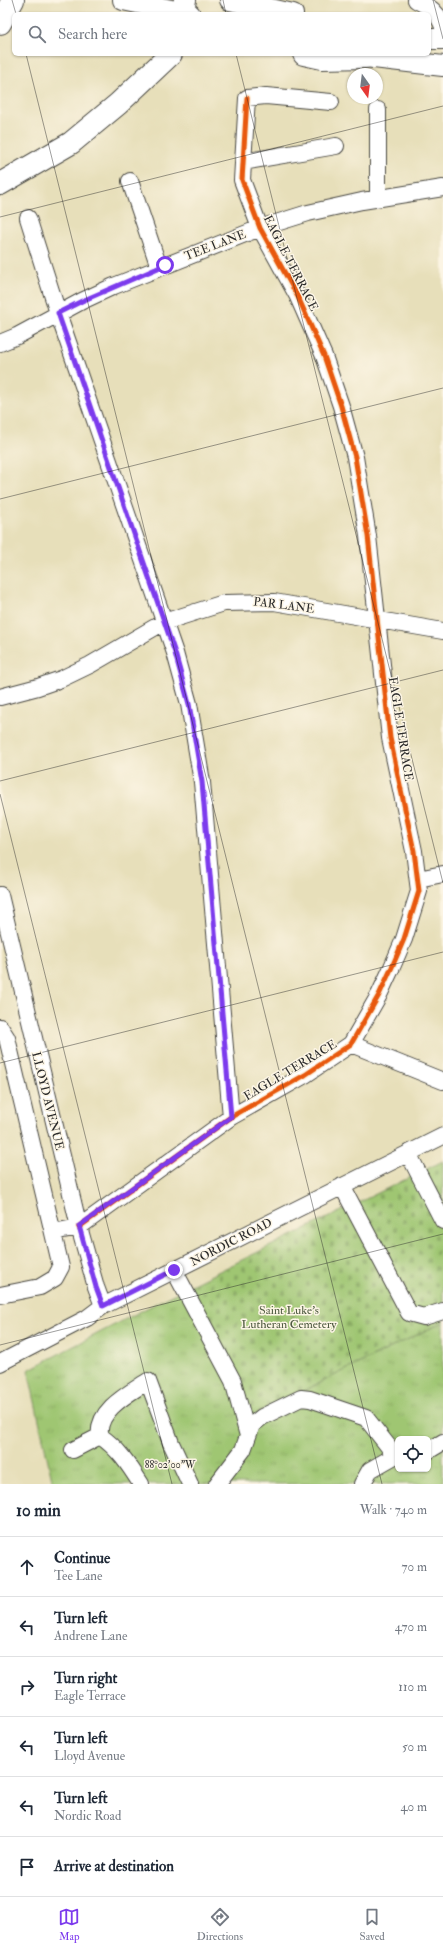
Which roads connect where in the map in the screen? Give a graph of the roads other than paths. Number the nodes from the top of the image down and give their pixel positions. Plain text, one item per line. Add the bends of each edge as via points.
1 (123, 0) edge
2 (230, 0) edge
3 (416, 0) edge
4 (185, 10) edge
5 (284, 12) edge
6 (443, 27) edge
7 (431, 39) edge
8 (443, 39) edge
9 (169, 56) edge
10 (313, 56) edge
11 (358, 56) edge
12 (443, 66) edge
13 (331, 102) dead end
14 (378, 110) dead end
15 (336, 146) dead end
16 (243, 162) junction
17 (130, 181) dead end
18 (0, 184) edge
19 (443, 188) edge
20 (378, 198) junction
21 (28, 218) dead end
22 (260, 228) junction
23 (159, 267) junction
24 (58, 313) junction
25 (0, 343) edge
26 (377, 619) junction
27 (164, 622) junction
28 (443, 631) edge
29 (0, 696) edge
30 (443, 874) edge
31 (418, 879) junction
32 (0, 895) edge
33 (0, 1027) edge
34 (350, 1044) junction
35 (443, 1081) edge
36 (231, 1117) junction
37 (443, 1136) edge
38 (408, 1153) junction
39 (342, 1186) junction
40 (443, 1221) edge
41 (79, 1226) junction
42 (53, 1232) junction
43 (174, 1270) junction
44 (0, 1296) edge
45 (103, 1306) junction
46 (443, 1311) edge
47 (0, 1363) edge
48 (100, 1436) junction
49 (248, 1436) junction
50 (443, 1442) edge
51 (431, 1449) edge
52 (73, 1450) dead end
53 (395, 1452) edge
54 (395, 1455) edge
55 (141, 1484) edge
56 (190, 1484) edge
57 (217, 1484) edge
58 (362, 1484) edge

1 - 4 main road
2 - 5 main road
3 - 6 street via 431,7 439,16
7 - 8 main road
9 - 18 highway via 118,104 71,143
10 - 11 highway
11 - 12 main road
13 - 16 street, EAGLE TERRACE via 266,96 247,98
14 - 20 street
15 - 16 street
16 - 22 street, EAGLE TERRACE via 242,180
17 - 23 street
19 - 20 street, TEE LANE
20 - 22 street, TEE LANE via 308,213
21 - 24 street
22 - 23 street, TEE LANE
22 - 26 street, EAGLE TERRACE via 308,318 341,406 363,499
23 - 24 street, TEE LANE
24 - 25 street, TEE LANE
24 - 27 street
26 - 27 street, PAR LANE via 288,604 250,601 224,603
26 - 28 street, PAR LANE
26 - 31 street, EAGLE TERRACE via 390,738
27 - 29 street, PAR LANE via 62,679
27 - 36 street via 189,704 202,782
30 - 31 street
31 - 34 street, EAGLE TERRACE via 419,891 404,939 379,995
32 - 41 street, LLOYD AVENUE
33 - 42 street via 7,1038
34 - 35 street
34 - 36 street, EAGLE TERRACE via 305,1075
36 - 41 street, EAGLE TERRACE
37 - 38 street, NORDIC ROAD
38 - 39 street, NORDIC ROAD
38 - 40 street
39 - 43 street, NORDIC ROAD
39 - 46 street via 409,1313 424,1317
41 - 42 street
41 - 45 street, LLOYD AVENUE
42 - 44 street via 61,1267 55,1278 40,1286
43 - 45 street, NORDIC ROAD
43 - 49 street via 234,1381
45 - 47 street, NORDIC ROAD via 87,1318
48 - 52 street
48 - 55 street via 126,1461
48 - 56 street via 99,1428 110,1408 148,1381 171,1443
49 - 53 street via 252,1425 262,1417 301,1398 366,1418
49 - 57 street via 243,1450
50 - 51 street
54 - 58 street via 370,1470

